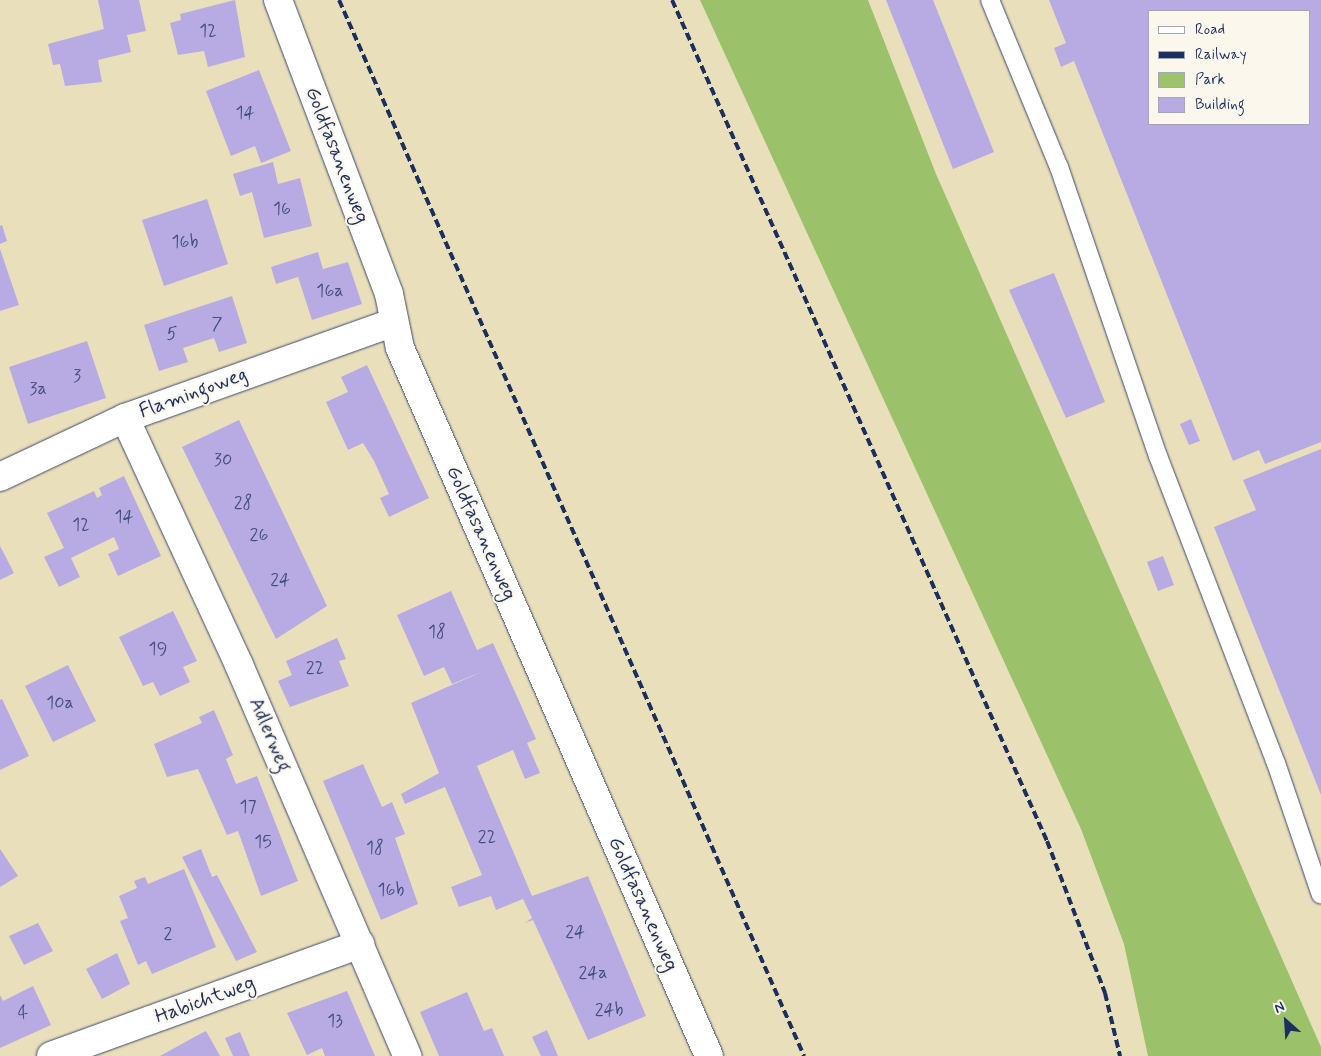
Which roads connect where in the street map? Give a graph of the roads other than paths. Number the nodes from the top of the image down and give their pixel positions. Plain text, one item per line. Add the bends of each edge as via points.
1 (278, 0) edge
2 (990, 0) edge
3 (392, 322) junction
4 (125, 418) junction
5 (0, 477) edge
6 (1321, 894) edge
7 (360, 944) junction
8 (58, 1055) edge
9 (407, 1056) edge
10 (709, 1056) edge

1 - 3 street, Goldfasanenweg via 389,294
2 - 6 lane via 1059,167 1164,474 1276,763
3 - 4 street, Flamingoweg
3 - 10 street, Goldfasanenweg
4 - 5 street, Flamingoweg
4 - 7 street, Adlerweg via 239,665
7 - 8 street, Habichtweg
7 - 9 street, Adlerweg

